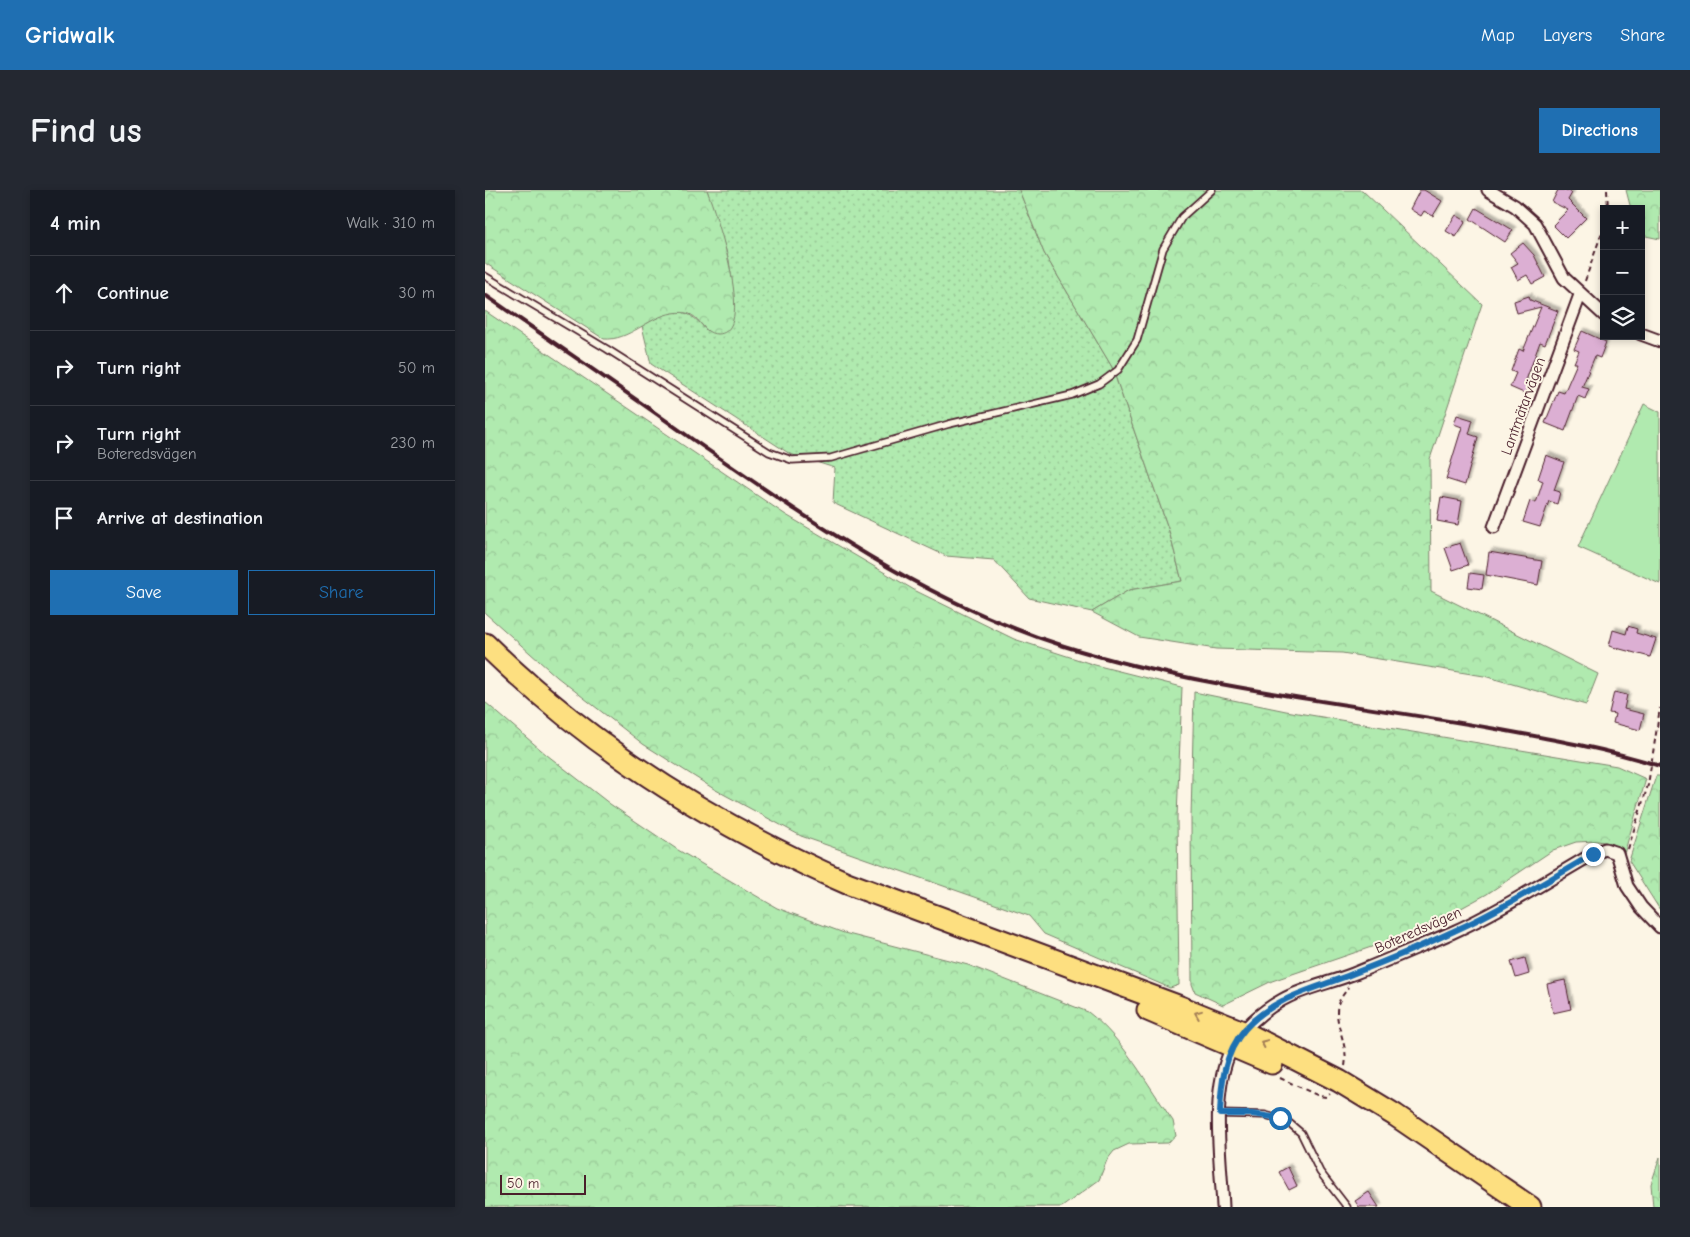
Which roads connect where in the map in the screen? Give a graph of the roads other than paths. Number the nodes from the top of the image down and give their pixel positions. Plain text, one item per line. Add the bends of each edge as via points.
1 (1211, 190) edge
2 (1488, 190) edge
3 (485, 276) edge
4 (1580, 295) junction
5 (1600, 312) edge
6 (1645, 335) edge
7 (1660, 341) edge
8 (1494, 527) dead end
9 (485, 644) edge
10 (485, 658) edge
11 (1660, 927) edge
12 (1238, 1039) junction
13 (1220, 1114) junction
14 (1223, 1207) edge
15 (1347, 1207) edge
16 (1506, 1207) edge
17 (1530, 1207) edge

1 - 3 lane via 1183,217 1163,249 1137,340 1118,370 1099,384 1072,395 949,424 831,458 792,460 769,452
2 - 4 street via 1515,206 1535,224 1564,278
4 - 5 street
4 - 8 street, Lantmätarvägen
6 - 7 street
12 -> 9 highway via 1183,1008 890,900 796,861 698,808 613,751
10 - 12 highway via 540,707 636,779 693,817 791,870 887,911 1128,1002
11 - 12 street, Boteredsvägen via 1627,886 1617,853 1605,849 1453,932 1283,1000
12 - 13 street via 1222,1082
12 - 16 highway via 1387,1127
17 -> 12 highway via 1387,1110 1330,1077
13 - 14 street
13 - 15 lane via 1265,1115 1287,1121 1301,1133 1320,1172

